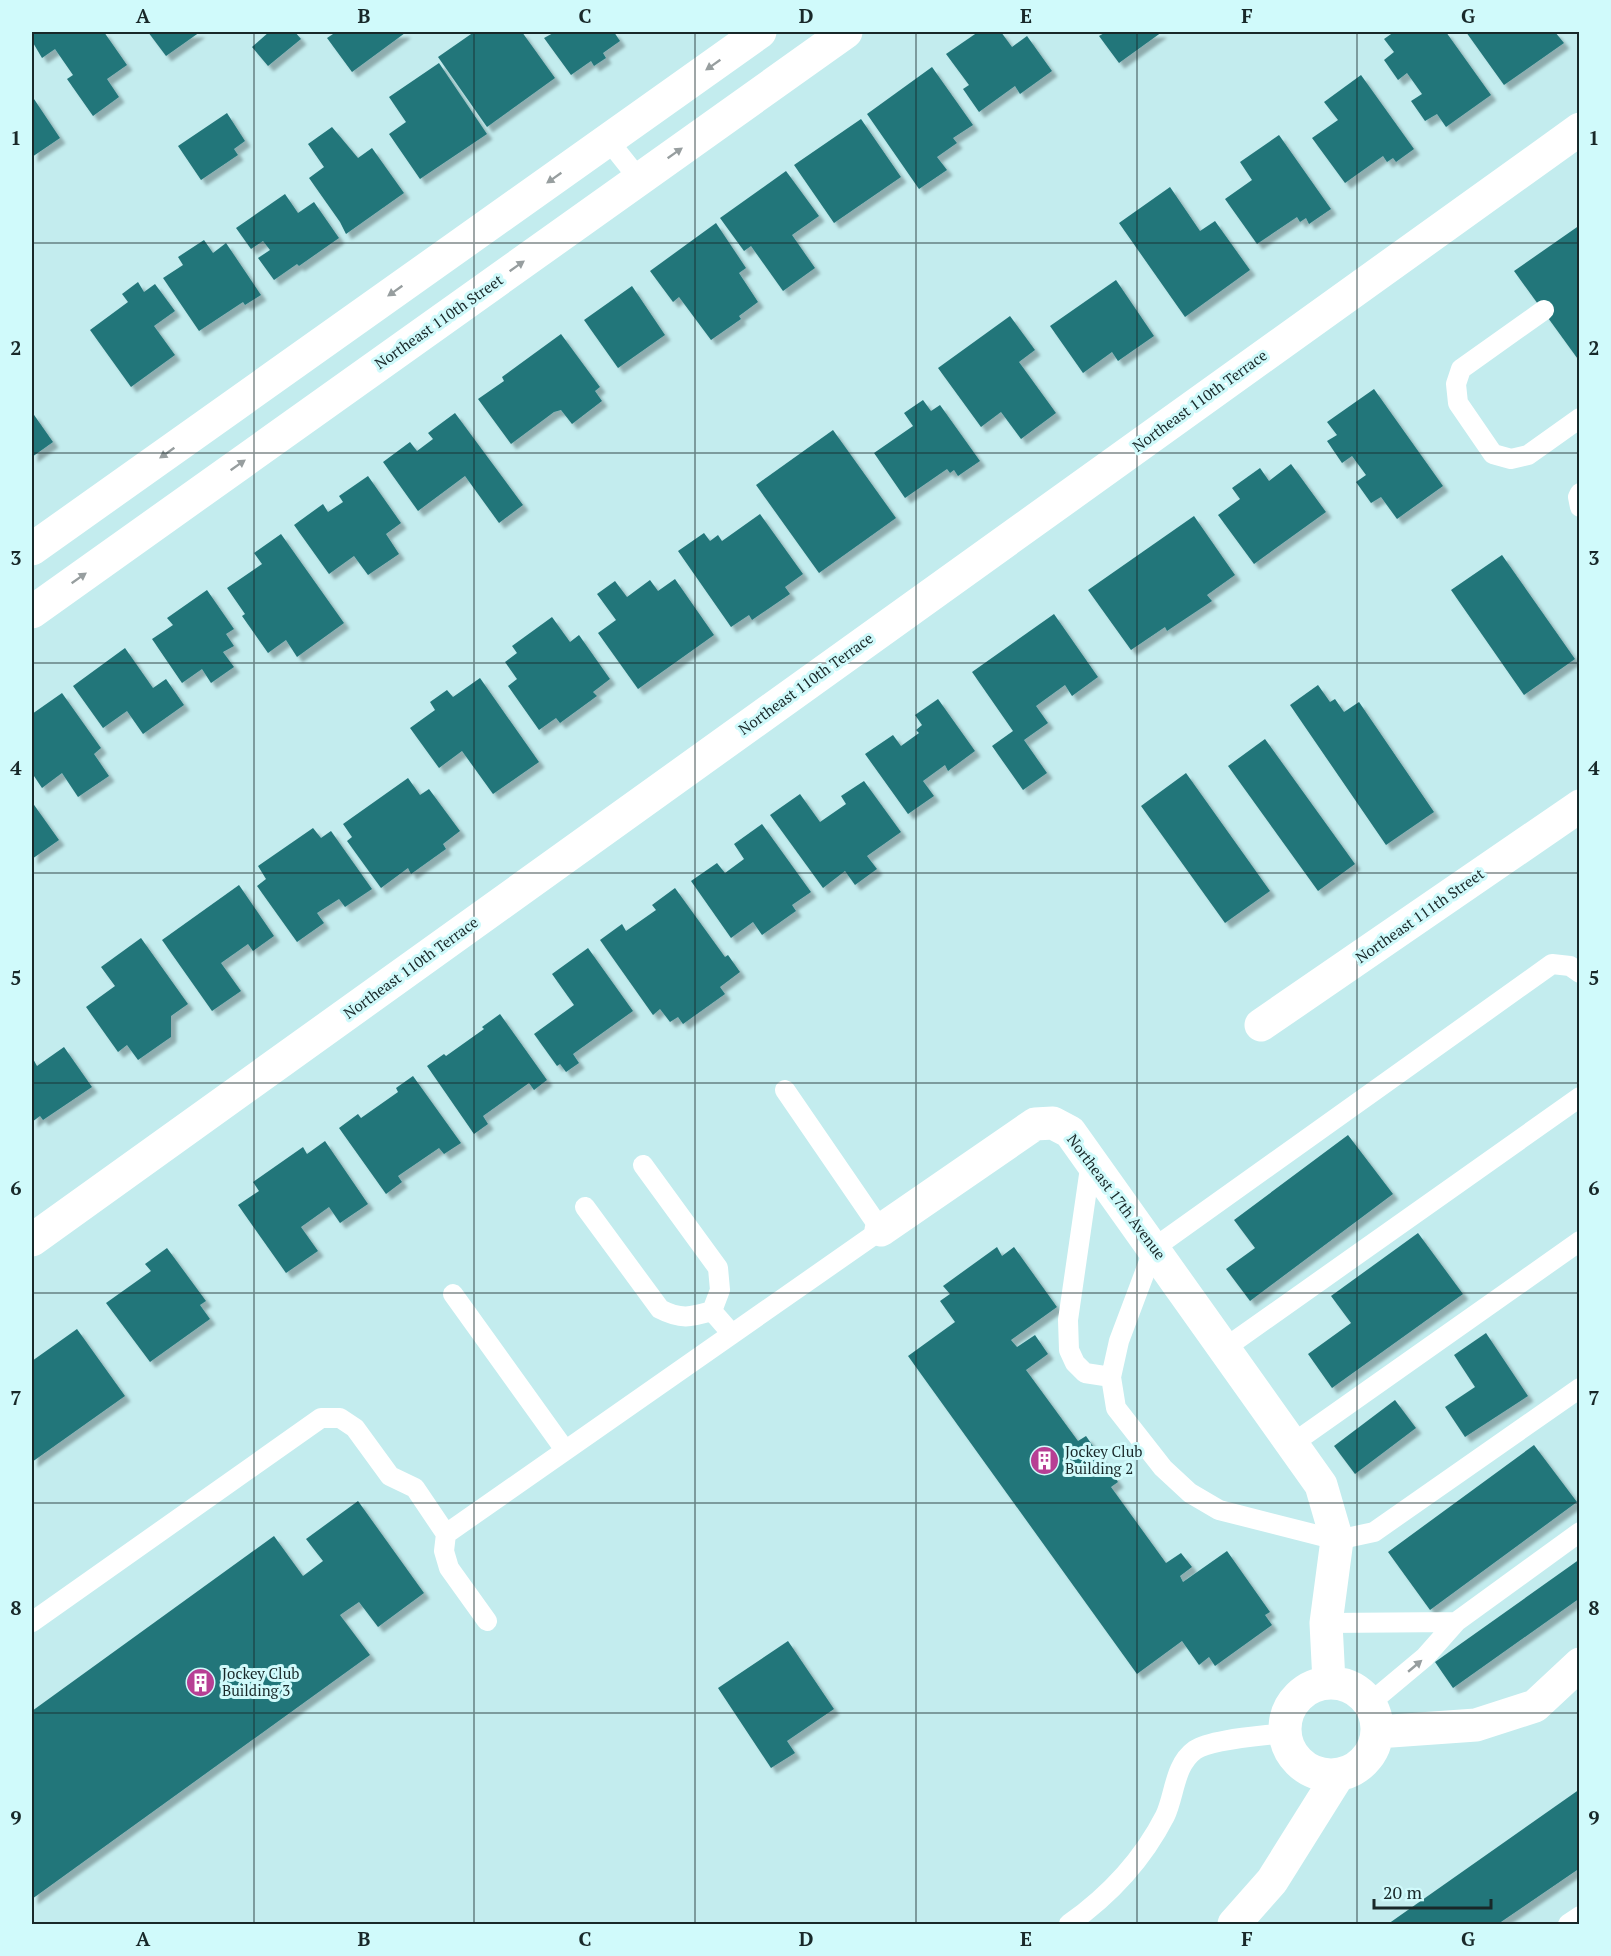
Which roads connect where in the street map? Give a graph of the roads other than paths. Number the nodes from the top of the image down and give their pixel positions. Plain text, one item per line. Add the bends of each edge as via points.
1 (760, 32) edge
2 (846, 32) edge
3 (1580, 129) edge
4 (608, 140) junction
5 (639, 179) junction
6 (1544, 310) dead end
7 (1580, 418) edge
8 (1580, 493) edge
9 (1580, 507) edge
10 (32, 549) edge
11 (32, 612) edge
12 (1580, 806) edge
13 (1580, 973) edge
14 (1261, 1025) dead end
15 (785, 1090) dead end
16 (1580, 1097) edge
17 (1091, 1161) junction
18 (643, 1165) dead end
19 (585, 1207) dead end
20 (881, 1230) junction
21 (32, 1240) edge
22 (1580, 1241) edge
23 (1154, 1248) junction
24 (453, 1294) dead end
25 (712, 1311) junction
26 (732, 1334) junction
27 (1225, 1348) junction
28 (1111, 1377) junction
29 (1580, 1388) edge
30 (1292, 1444) junction
31 (565, 1450) junction
32 (1580, 1532) edge
33 (446, 1534) junction
34 (1337, 1539) junction
35 (487, 1621) dead end
36 (32, 1622) edge
37 (1456, 1622) junction
38 (1326, 1623) junction
39 (1580, 1664) edge
40 (1329, 1682) junction
41 (1373, 1718) junction
42 (1284, 1733) junction
43 (1339, 1774) junction
44 (1580, 1916) edge
45 (1069, 1924) edge
46 (1234, 1924) edge
47 (1568, 1924) edge

1 -> 4 street
5 -> 2 street, Northeast 110th Street
3 - 21 street, Northeast 110th Terrace
4 - 5 lane
4 -> 10 street
11 -> 5 street, Northeast 110th Street
6 - 7 lane via 1461,369 1456,384 1458,403 1493,454 1511,459 1528,455
8 - 9 lane
12 - 14 street, Northeast 111th Street
13 - 23 lane via 1570,966 1552,964
15 - 20 lane
16 - 27 lane
17 - 20 street, Northeast 17th Avenue via 1070,1132 1053,1123 1035,1124
17 - 23 street, Northeast 17th Avenue
17 - 28 lane via 1068,1320 1069,1350 1085,1373
18 - 25 lane via 718,1268 720,1290
19 - 25 lane via 660,1309 674,1317
20 - 26 lane
22 - 30 lane
23 - 27 street, Northeast 17th Avenue
23 - 28 lane via 1119,1341
24 - 31 lane
25 - 26 lane
26 - 31 lane
27 - 30 street, Northeast 17th Avenue
28 - 34 lane via 1116,1407 1163,1468 1190,1493 1219,1510
29 - 34 lane via 1374,1532
30 - 34 street, Northeast 17th Avenue via 1322,1485
31 - 33 lane
32 - 37 lane
33 - 35 lane via 444,1551 449,1568
33 - 36 lane via 415,1488 390,1476 355,1428 340,1418 321,1418
34 - 38 street
37 - 38 lane
41 -> 37 lane
38 - 40 street
39 - 41 street via 1535,1706 1476,1725
40 - 41 street via 1345,1684 1359,1692
40 - 42 street via 1314,1685 1291,1704
41 - 43 street via 1374,1747 1365,1760
42 - 43 street via 1296,1761 1324,1775
42 - 45 lane via 1194,1750 1181,1766 1166,1815 1135,1865 1095,1906
43 - 46 street via 1272,1881
44 - 47 lane

